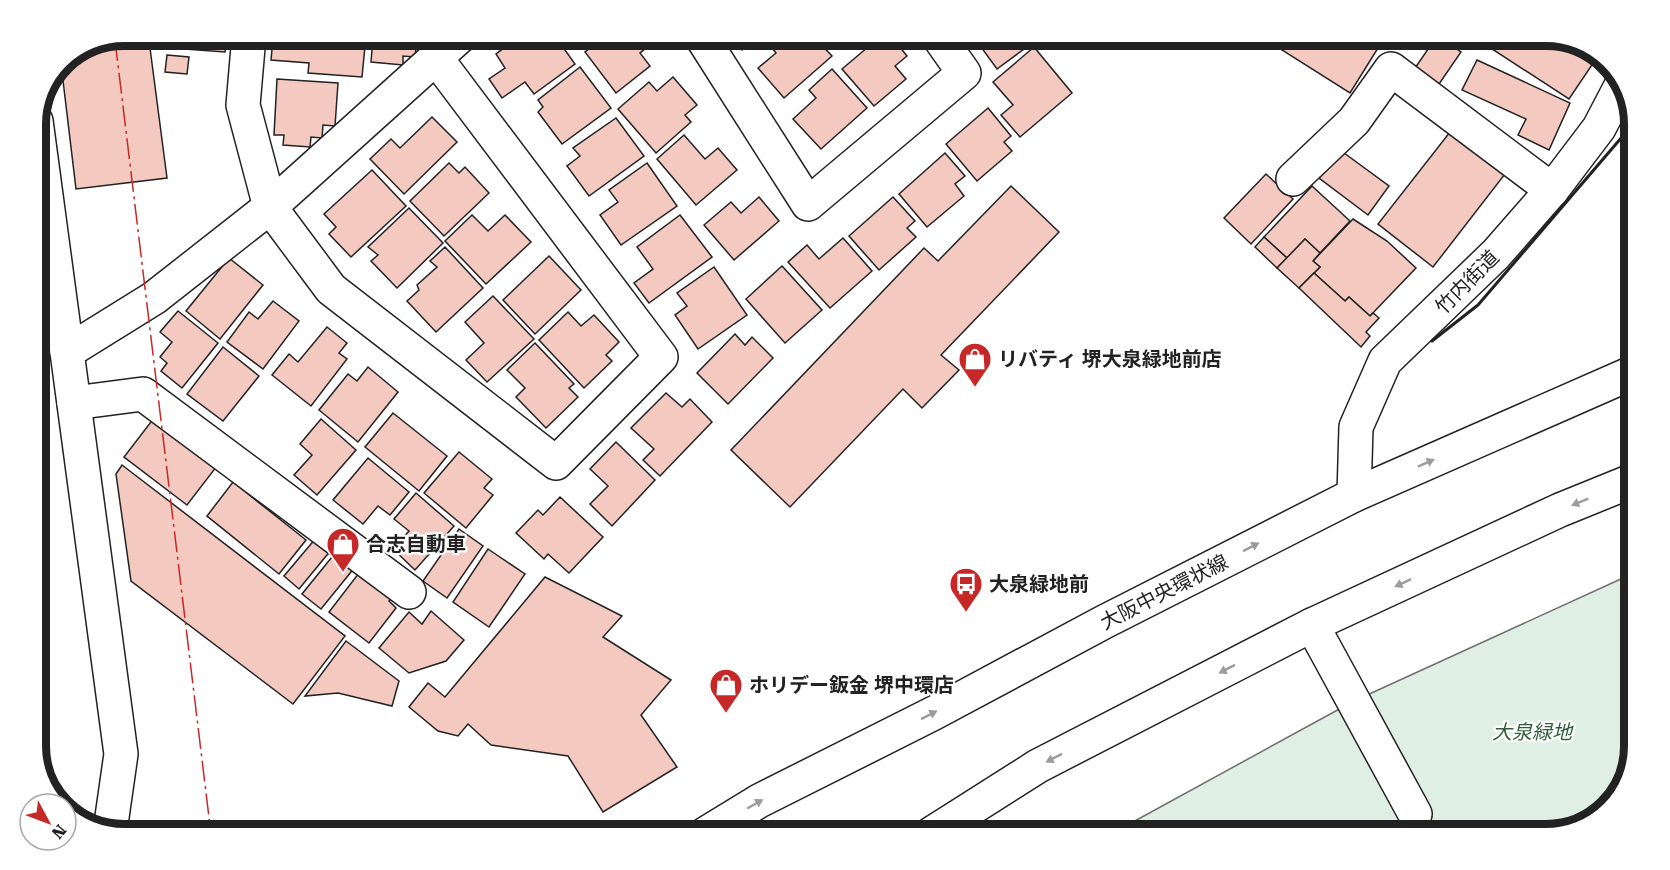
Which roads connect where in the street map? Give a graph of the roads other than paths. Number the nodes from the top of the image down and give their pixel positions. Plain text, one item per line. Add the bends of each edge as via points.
1 (248, 47) edge
2 (448, 47) edge
3 (708, 47) edge
4 (946, 47) edge
5 (436, 58) junction
6 (1617, 94) edge
7 (1293, 179) dead end
8 (1552, 190) junction
9 (47, 203) edge
10 (270, 207) junction
11 (67, 352) junction
12 (1623, 377) edge
13 (74, 403) junction
14 (1624, 484) edge
15 (1354, 495) junction
16 (408, 592) dead end
17 (1312, 625) junction
18 (1415, 814) dead end
19 (111, 822) edge
20 (721, 824) edge
21 (947, 824) edge

1 - 10 street via 243,105
2 - 5 street
3 - 4 street via 808,204 964,73
5 - 10 street
5 - 10 street via 661,357 556,463 332,289
6 - 8 street, 竹内街道 via 1599,128
7 - 8 street via 1354,121 1391,69
8 - 15 street, 竹内街道 via 1496,254 1386,361 1356,427
9 - 11 street
10 - 11 street via 154,298
11 - 13 street
15 -> 12 street, 大阪中央環状線
13 - 16 street via 143,394
13 - 19 street via 121,754
14 -> 17 street
20 -> 15 street, 大阪中央環状線 via 759,801
17 - 18 street
17 -> 21 street via 1038,766

